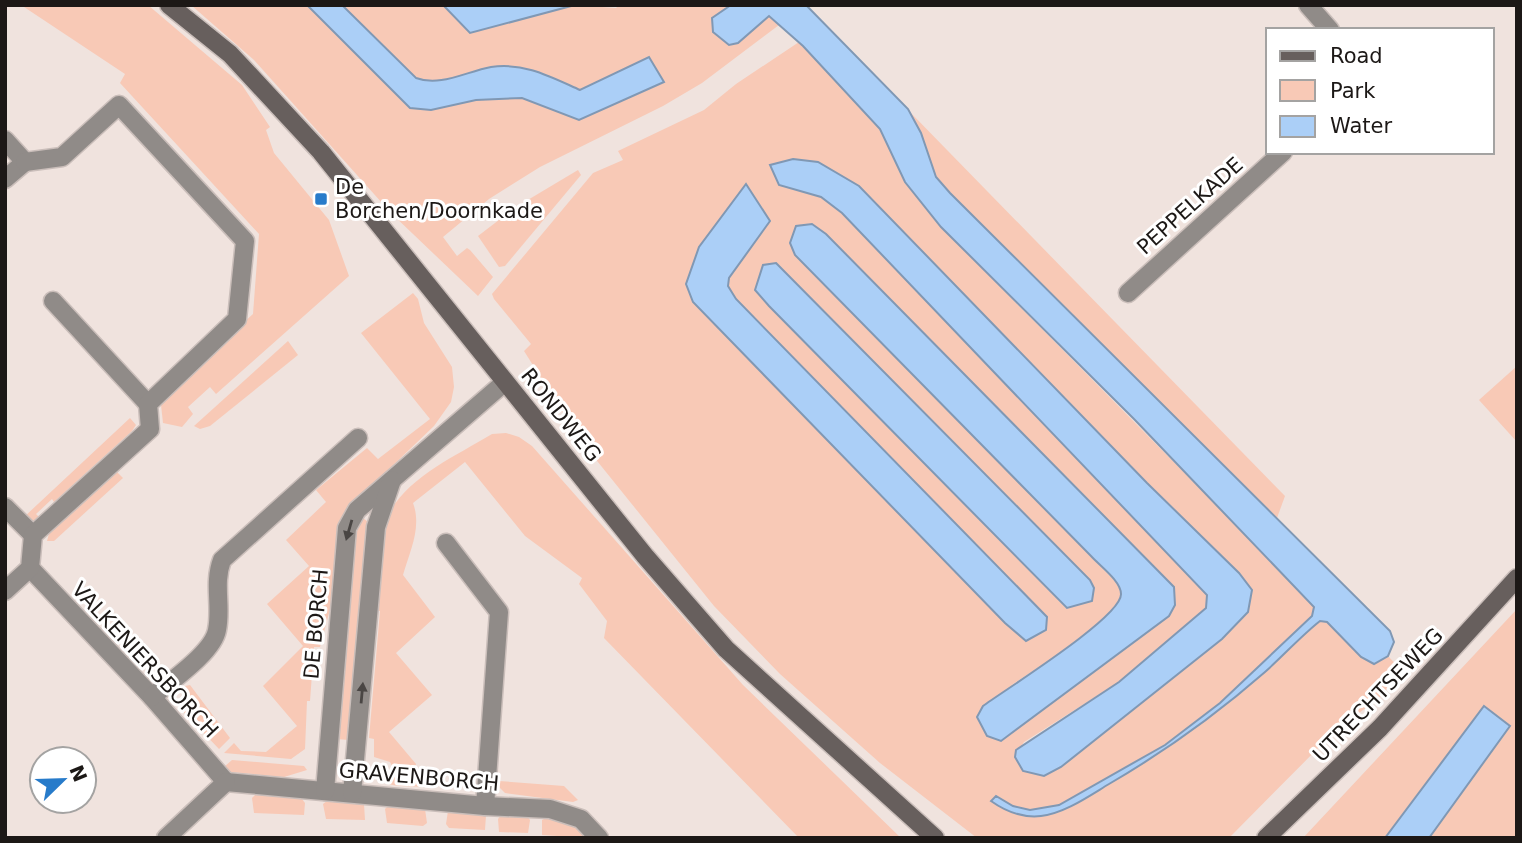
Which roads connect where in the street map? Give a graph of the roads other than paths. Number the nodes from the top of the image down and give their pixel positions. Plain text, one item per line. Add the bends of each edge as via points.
1 (169, 5) edge
2 (1308, 5) edge
3 (1329, 28) edge
4 (5, 140) edge
5 (1281, 154) edge
6 (25, 162) junction
7 (5, 179) edge
8 (1128, 293) dead end
9 (53, 301) dead end
10 (505, 382) junction
11 (148, 404) junction
12 (358, 438) dead end
13 (392, 480) junction
14 (5, 507) edge
15 (33, 535) junction
16 (446, 543) dead end
17 (30, 568) junction
18 (1517, 578) edge
19 (5, 591) edge
20 (152, 697) junction
21 (226, 782) junction
22 (325, 791) junction
23 (352, 793) junction
24 (485, 806) junction
25 (166, 838) edge
26 (599, 838) edge
27 (935, 838) edge
28 (1266, 838) edge

1 - 10 main road, RONDWEG via 230,54 271,95
2 - 3 street
4 - 6 street
5 - 8 street, PEPPELKADE
6 - 7 street
6 - 11 street via 62,157 119,105 245,241 237,319
9 - 11 street
10 - 13 street, DE BORCH
10 - 27 main road, RONDWEG via 726,649
11 - 15 street via 150,429
12 - 20 street via 222,560 216,577 217,632 207,649
13 -> 22 street, DE BORCH via 357,510 347,528
23 -> 13 street via 376,527
14 - 15 street
15 - 17 street
16 - 24 street via 499,612
17 - 19 street
17 - 20 street, VALKENIERSBORCH
18 - 28 main road, UTRECHTSEWEG via 1380,728
20 - 21 street, VALKENIERSBORCH
21 - 22 street, GRAVENBORCH
21 - 25 street
22 - 23 street, GRAVENBORCH
23 - 24 street, GRAVENBORCH
24 - 26 street, GRAVENBORCH via 550,808 581,819

